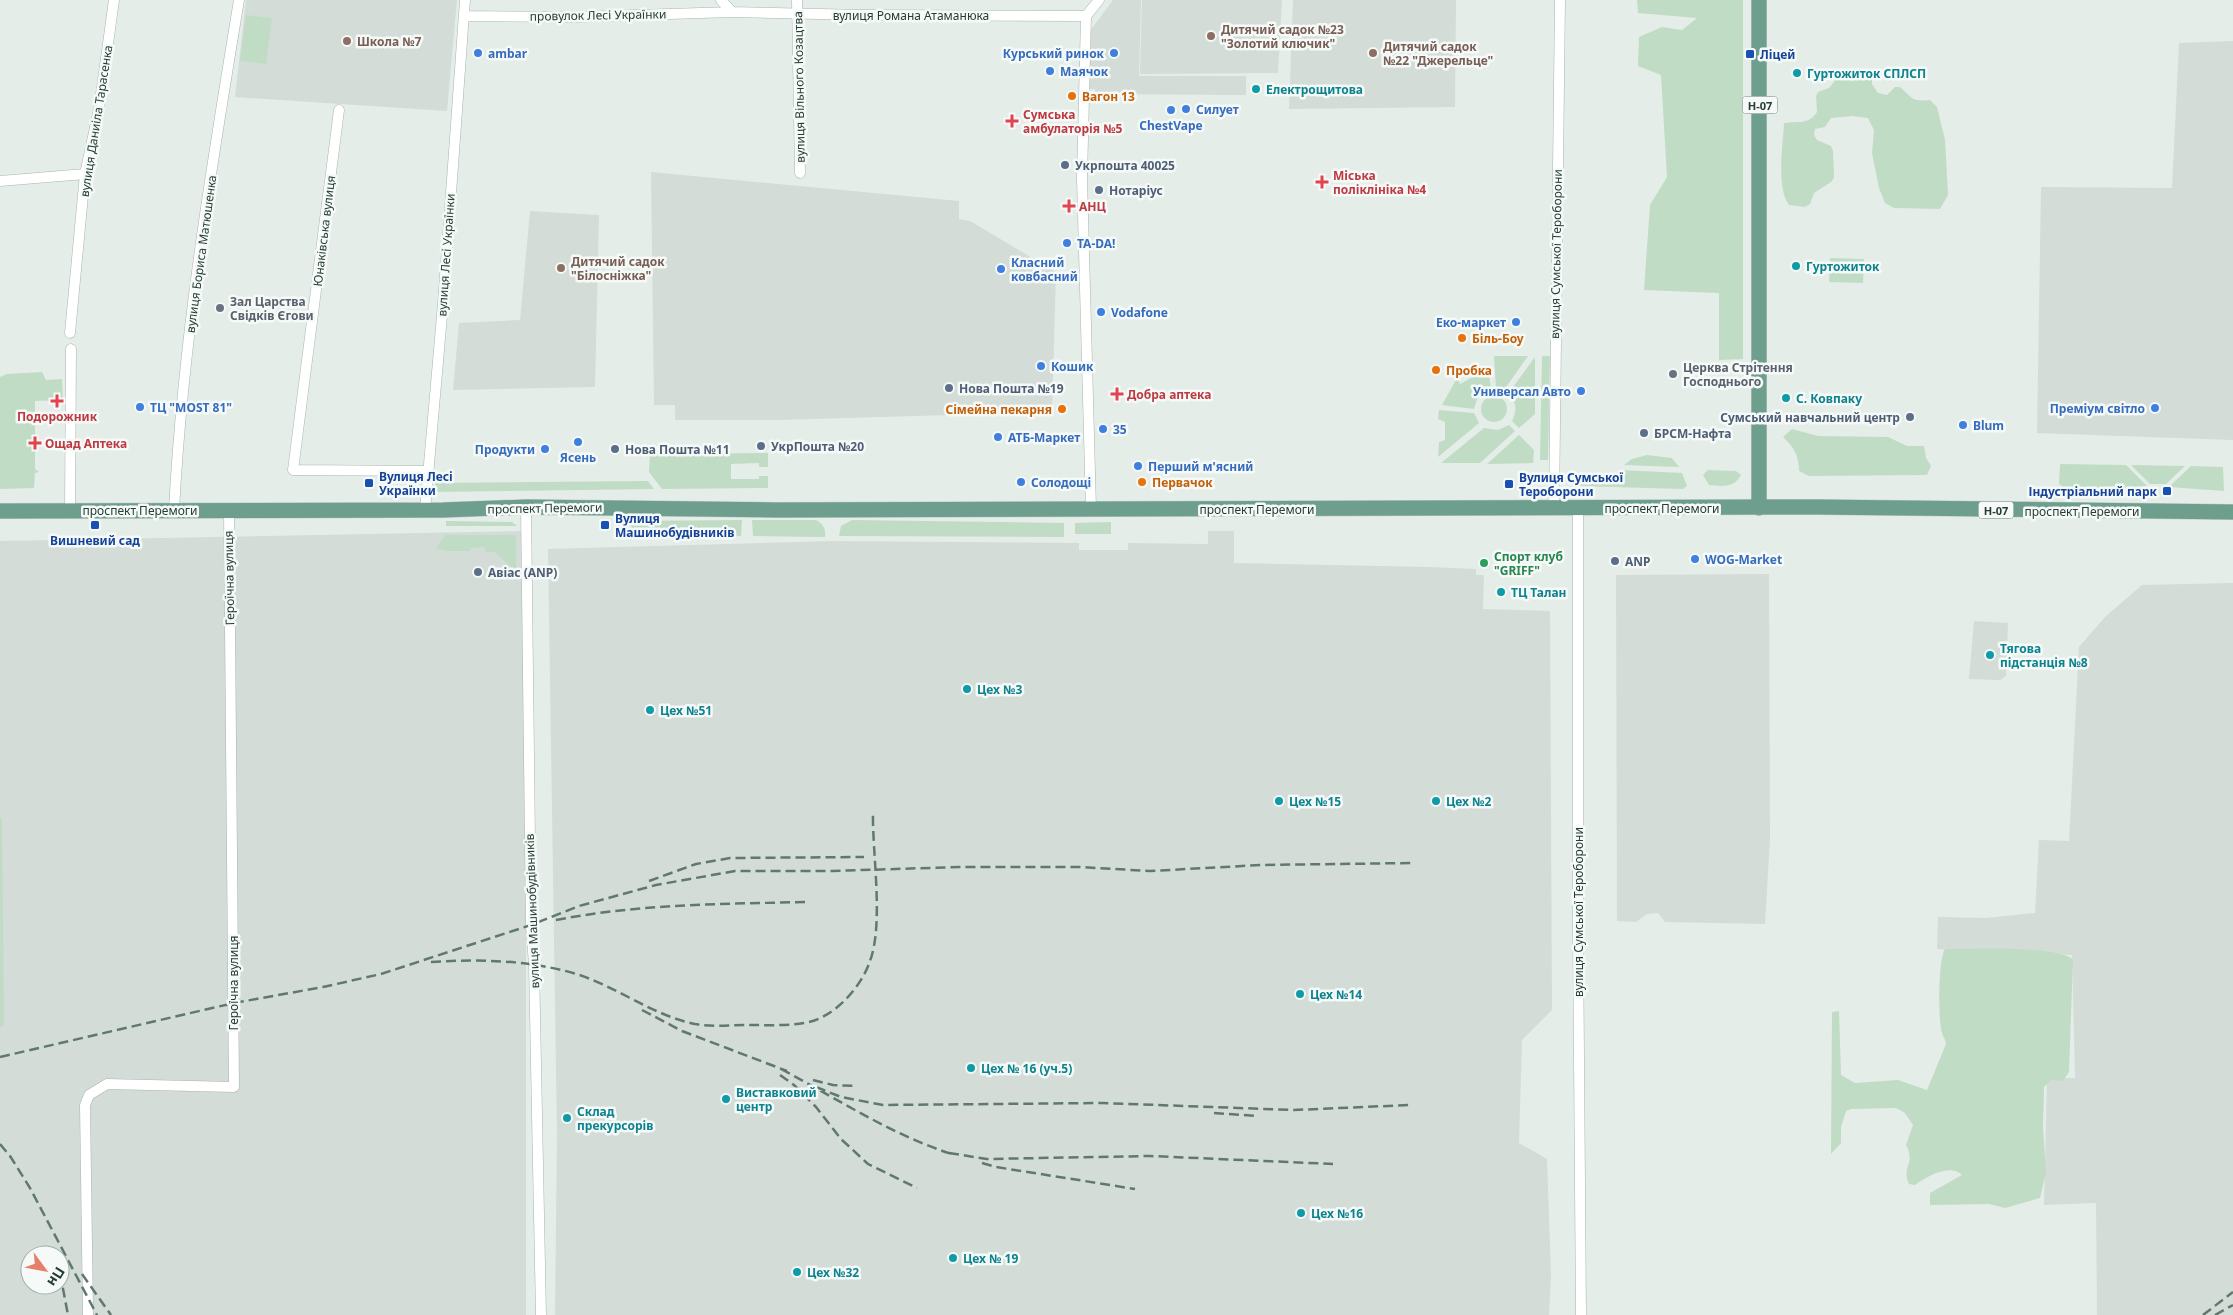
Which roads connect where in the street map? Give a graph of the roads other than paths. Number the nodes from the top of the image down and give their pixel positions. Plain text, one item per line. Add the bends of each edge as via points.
1 (114, 0) edge
2 (239, 0) edge
3 (465, 0) edge
4 (721, 0) edge
5 (797, 0) edge
6 (1099, 0) edge
7 (1560, 0) edge
8 (1759, 0) edge
9 (732, 12) junction
10 (797, 13) junction
11 (464, 16) junction
12 (1086, 16) junction
13 (339, 110) dead end
14 (800, 173) dead end
15 (85, 174) junction
16 (0, 181) edge
17 (70, 332) dead end
18 (71, 349) dead end
19 (428, 470) junction
20 (526, 507) junction
21 (1578, 508) junction
22 (1759, 508) junction
23 (1091, 509) junction
24 (1554, 509) junction
25 (70, 510) junction
26 (174, 510) junction
27 (229, 510) junction
28 (425, 510) junction
29 (0, 511) edge
30 (2233, 512) edge
31 (88, 1315) edge
32 (540, 1315) edge
33 (1582, 1315) edge

1 - 15 street, вулиця Даниіла Тарасенка via 99,109
2 - 26 street, вулиця Бориса Матюшенка via 184,379
3 - 11 street, вулиця Лесі Українки
4 - 9 street
5 - 10 street, вулиця Вільного Козацтва
6 - 12 street
7 - 24 street, вулиця Сумської Тероборони
8 - 22 main road, Н-07
9 - 10 street, вулиця Романа Атаманюка
9 - 11 street, провулок Лесі Українки via 575,17
10 - 12 street, вулиця Романа Атаманюка
10 - 14 street, вулиця Вільного Козацтва
11 - 19 street, вулиця Лесі Українки
12 - 23 street via 1082,178
13 - 19 street, Юнаківська вулиця via 293,470
15 - 16 street
15 - 17 street, вулиця Даниіла Тарасенка
18 - 25 street
19 - 28 street, вулиця Лесі Українки
20 - 23 main road, проспект Перемоги
20 - 28 main road, проспект Перемоги
20 - 32 street, вулиця Машинобудівників
21 - 22 main road, проспект Перемоги
21 - 24 main road, проспект Перемоги
21 - 33 street, вулиця Сумської Тероборони
22 - 30 main road, проспект Перемоги / Н-07
23 - 24 main road, проспект Перемоги
25 - 26 main road, проспект Перемоги
25 - 29 main road, проспект Перемоги
26 - 27 main road, проспект Перемоги
27 - 28 main road, проспект Перемоги
27 - 31 street, Героїчна вулиця via 234,1087 107,1084 89,1095 85,1105

